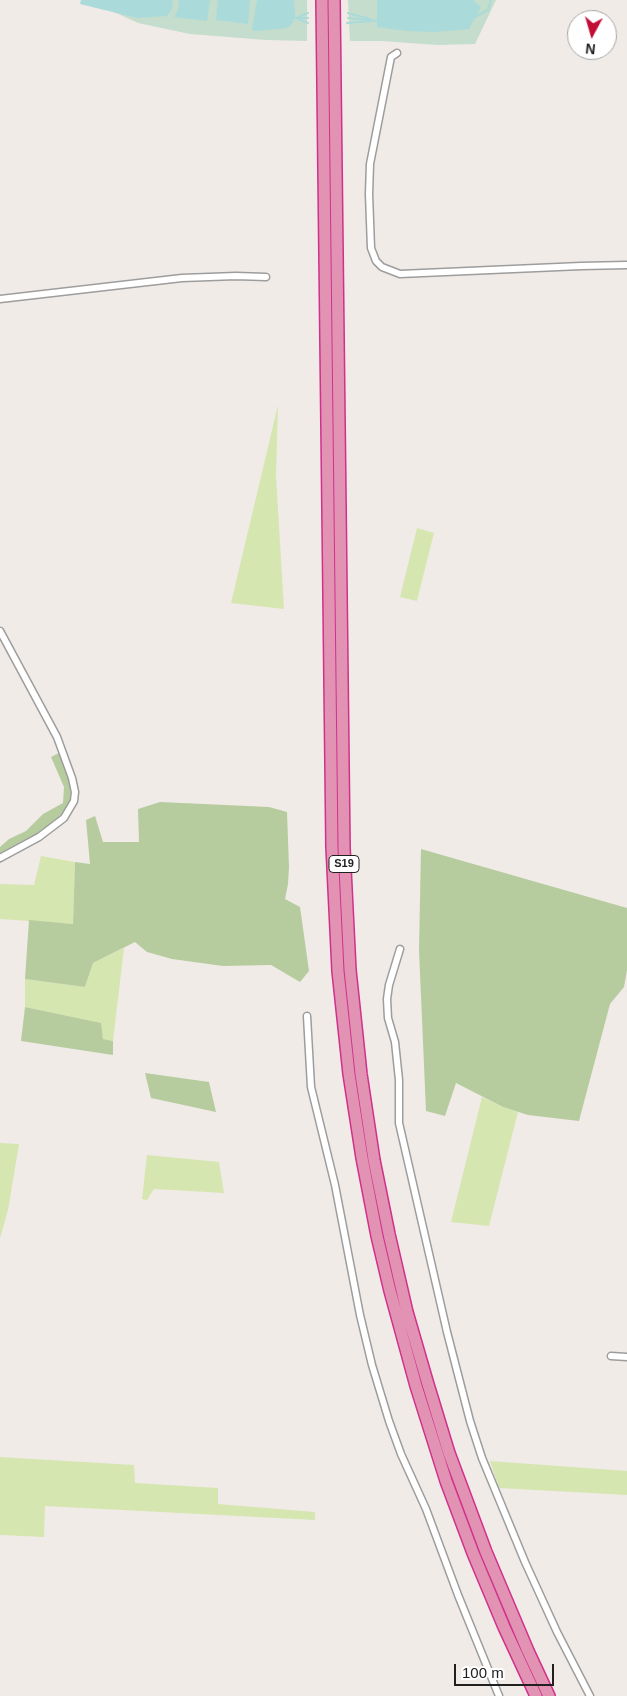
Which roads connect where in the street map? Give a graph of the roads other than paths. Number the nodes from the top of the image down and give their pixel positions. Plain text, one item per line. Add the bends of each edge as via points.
1 (322, 0) edge
2 (334, 0) edge
3 (397, 53) dead end
4 (627, 265) edge
5 (266, 277) dead end
6 (0, 299) edge
7 (0, 631) edge
8 (0, 858) edge
9 (400, 949) dead end
10 (307, 1016) dead end
11 (611, 1356) dead end
12 (627, 1357) edge
13 (499, 1696) edge
14 (536, 1696) edge
15 (549, 1696) edge
16 (590, 1696) edge

1 - 14 highway, S19 via 332,838 338,971 348,1066 377,1236 416,1386 468,1538
2 - 15 highway, S19 via 343,830 350,962 361,1074 389,1234 426,1381 479,1536
3 - 4 street via 391,57 370,164 372,248 376,261 382,267 410,274
5 - 6 street via 182,278
7 - 8 street via 57,738 75,792 74,801 64,818 39,837
9 - 16 street via 387,999 399,1080 399,1123 447,1332 482,1458 525,1562
10 - 13 street via 311,1087 372,1365 398,1446
11 - 12 street

